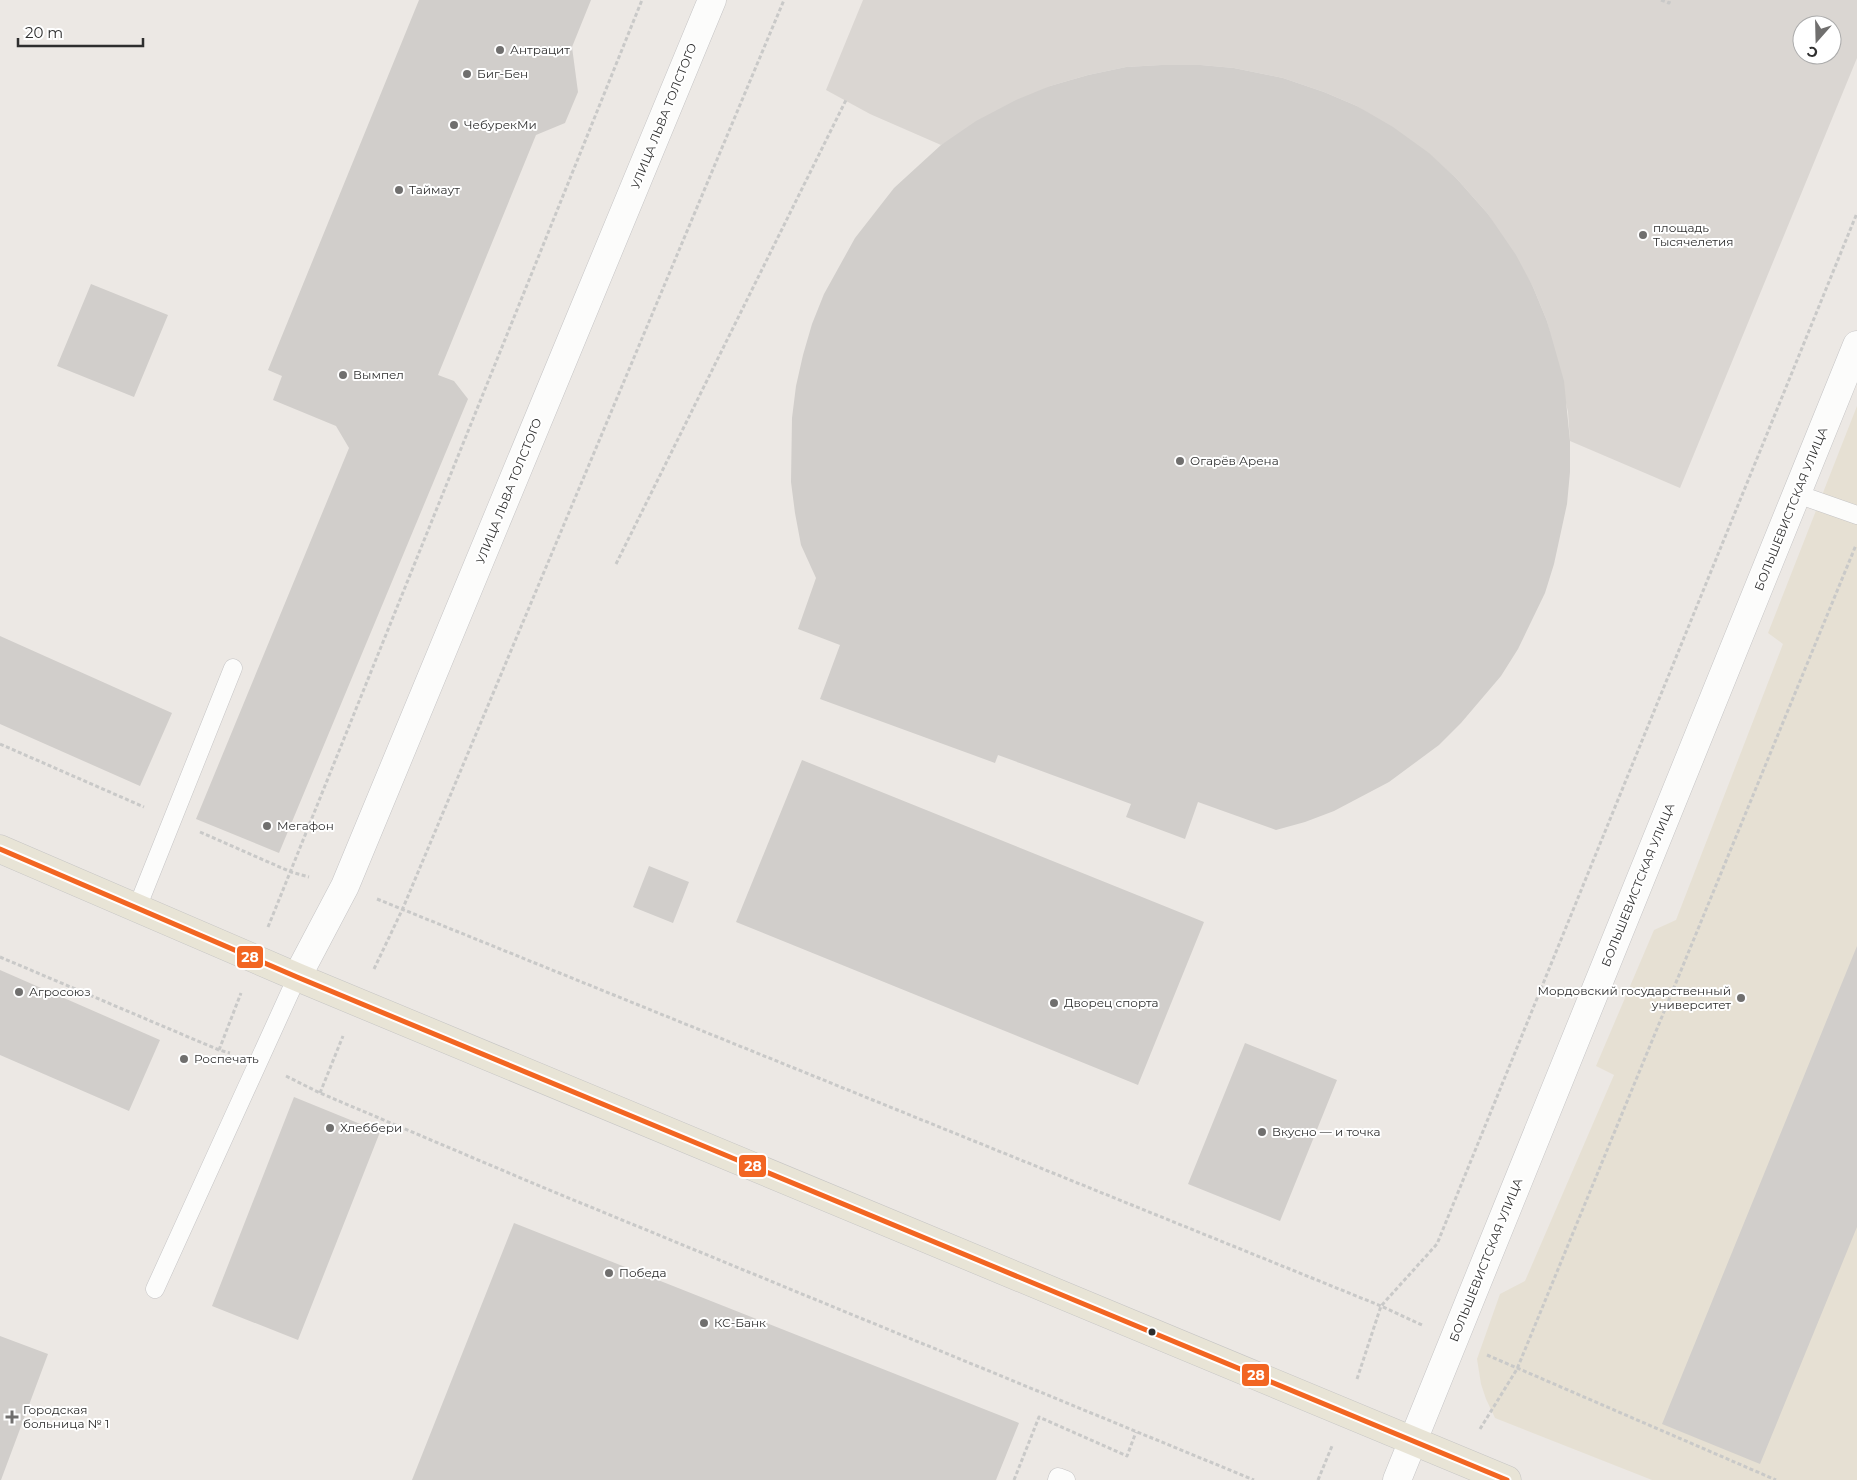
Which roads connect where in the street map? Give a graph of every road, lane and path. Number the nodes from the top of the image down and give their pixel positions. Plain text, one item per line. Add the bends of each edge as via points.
1 (642, 0) edge
2 (712, 0) edge
3 (784, 0) edge
4 (1661, 0) edge
5 (1670, 0) edge
6 (846, 100) dead end
7 (1857, 213) edge
8 (1857, 345) edge
9 (1797, 494) junction
10 (1857, 515) edge
11 (1857, 542) edge
12 (616, 564) dead end
13 (233, 668) dead end
14 (0, 744) edge
15 (172, 820) junction
16 (0, 849) edge
17 (291, 872) junction
18 (345, 886) junction
19 (137, 908) junction
20 (403, 908) junction
21 (0, 957) edge
22 (254, 958) junction
23 (297, 977) junction
24 (358, 1002) junction
25 (219, 1050) junction
26 (258, 1061) junction
27 (320, 1093) junction
28 (155, 1289) dead end
29 (1380, 1306) junction
30 (1419, 1324) dead end
31 (1479, 1352) dead end
32 (1516, 1369) junction
33 (1346, 1413) junction
34 (1136, 1432) junction
35 (1414, 1441) junction
36 (1461, 1461) junction
37 (1014, 1480) edge
38 (1057, 1480) edge
39 (1066, 1480) edge
40 (1254, 1480) edge
41 (1318, 1480) edge
42 (1397, 1480) edge
43 (1507, 1480) edge
44 (1776, 1480) edge

1 - 17 path
2 - 18 street, УЛИЦА ЛЬВА ТОЛСТОГО
3 - 20 path
4 - 5 path via 1669,3
6 - 12 path
7 - 29 path via 1437,1244
8 - 9 street, БОЛЬШЕВИСТСКАЯ УЛИЦА
9 - 10 lane
9 - 35 street, БОЛЬШЕВИСТСКАЯ УЛИЦА
11 - 32 path
13 - 15 lane
14 - 15 path
15 - 17 path
15 - 19 lane
16 - 19 main road
17 - 18 path
17 - 22 path
18 - 20 path
18 - 23 street, УЛИЦА ЛЬВА ТОЛСТОГО
19 - 22 main road
20 - 24 path
20 - 29 path
21 - 25 path
22 - 23 main road
22 - 25 path
23 - 24 main road
23 - 26 lane
24 - 27 path
24 - 33 main road
25 - 26 path
26 - 27 path
26 - 28 lane
27 - 34 path
29 - 30 path
29 - 33 path
31 - 32 path
32 - 36 path
32 - 44 path
33 - 35 main road
33 - 41 path
34 - 37 path via 1127,1456 1039,1417
34 - 40 path
35 - 36 main road
35 - 42 street, БОЛЬШЕВИСТСКАЯ УЛИЦА
36 - 43 main road
38 - 39 lane via 1058,1477

